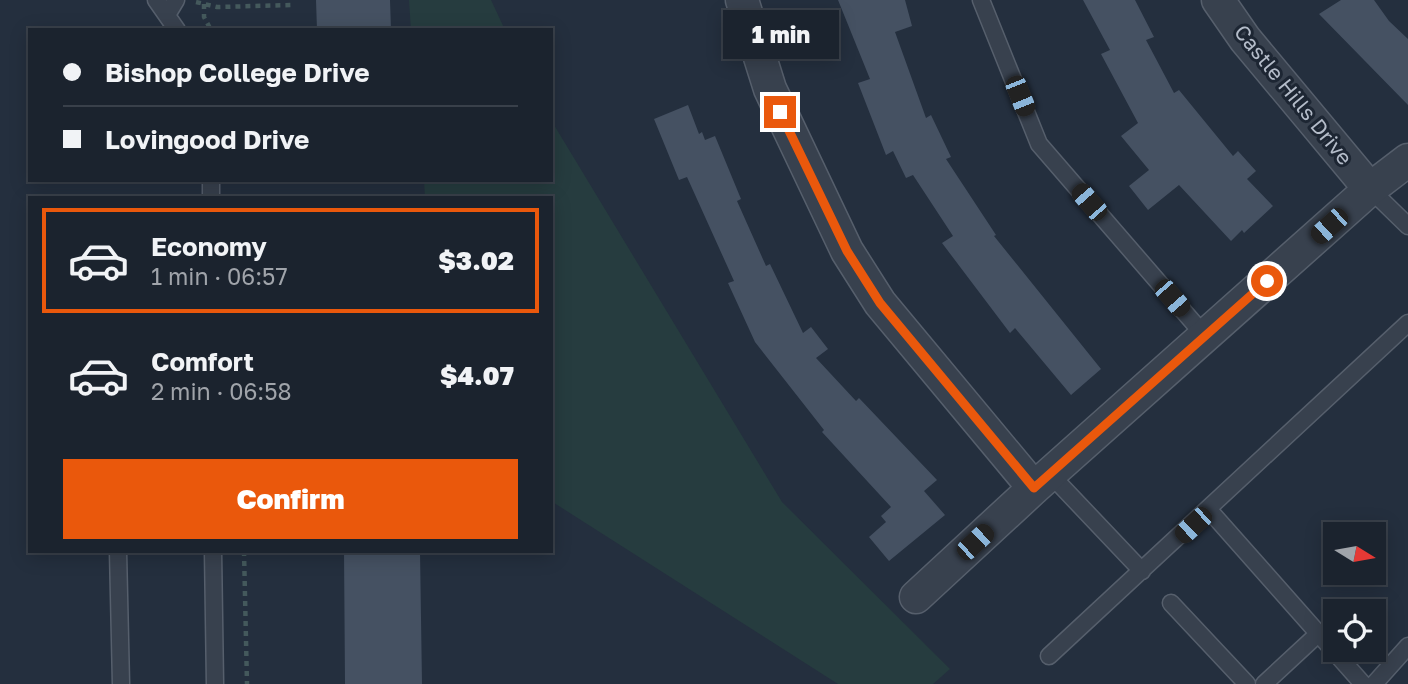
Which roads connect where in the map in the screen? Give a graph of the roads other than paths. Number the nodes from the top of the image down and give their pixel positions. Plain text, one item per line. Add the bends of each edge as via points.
1 (156, 0) edge
2 (176, 0) edge
3 (742, 0) edge
4 (981, 0) edge
5 (1218, 0) edge
6 (167, 15) junction
7 (176, 28) edge
8 (1408, 160) edge
9 (1370, 190) junction
10 (1408, 226) edge
11 (1408, 323) edge
12 (1205, 336) junction
13 (1042, 481) junction
14 (1209, 510) junction
15 (118, 553) edge
16 (213, 553) edge
17 (1143, 571) junction
18 (916, 597) dead end
19 (1171, 603) dead end
20 (1318, 634) junction
21 (1408, 646) edge
22 (1049, 656) dead end
23 (121, 684) edge
24 (215, 684) edge
25 (1247, 684) edge
26 (1264, 684) edge
27 (1363, 684) edge
28 (1374, 684) edge

1 - 6 lane
2 - 6 lane
3 - 13 street via 770,89 847,251 880,303
4 - 12 lane via 1039,144
5 - 9 street, Castle Hills Drive
6 - 7 lane
8 - 9 street
9 - 10 lane
9 - 12 street
11 - 14 lane
12 - 13 street
13 - 17 lane
13 - 18 street
14 - 17 lane
14 - 20 lane
15 - 23 lane
16 - 24 lane
17 - 22 lane
19 - 25 lane
20 - 26 lane
20 - 27 lane
21 - 28 lane

